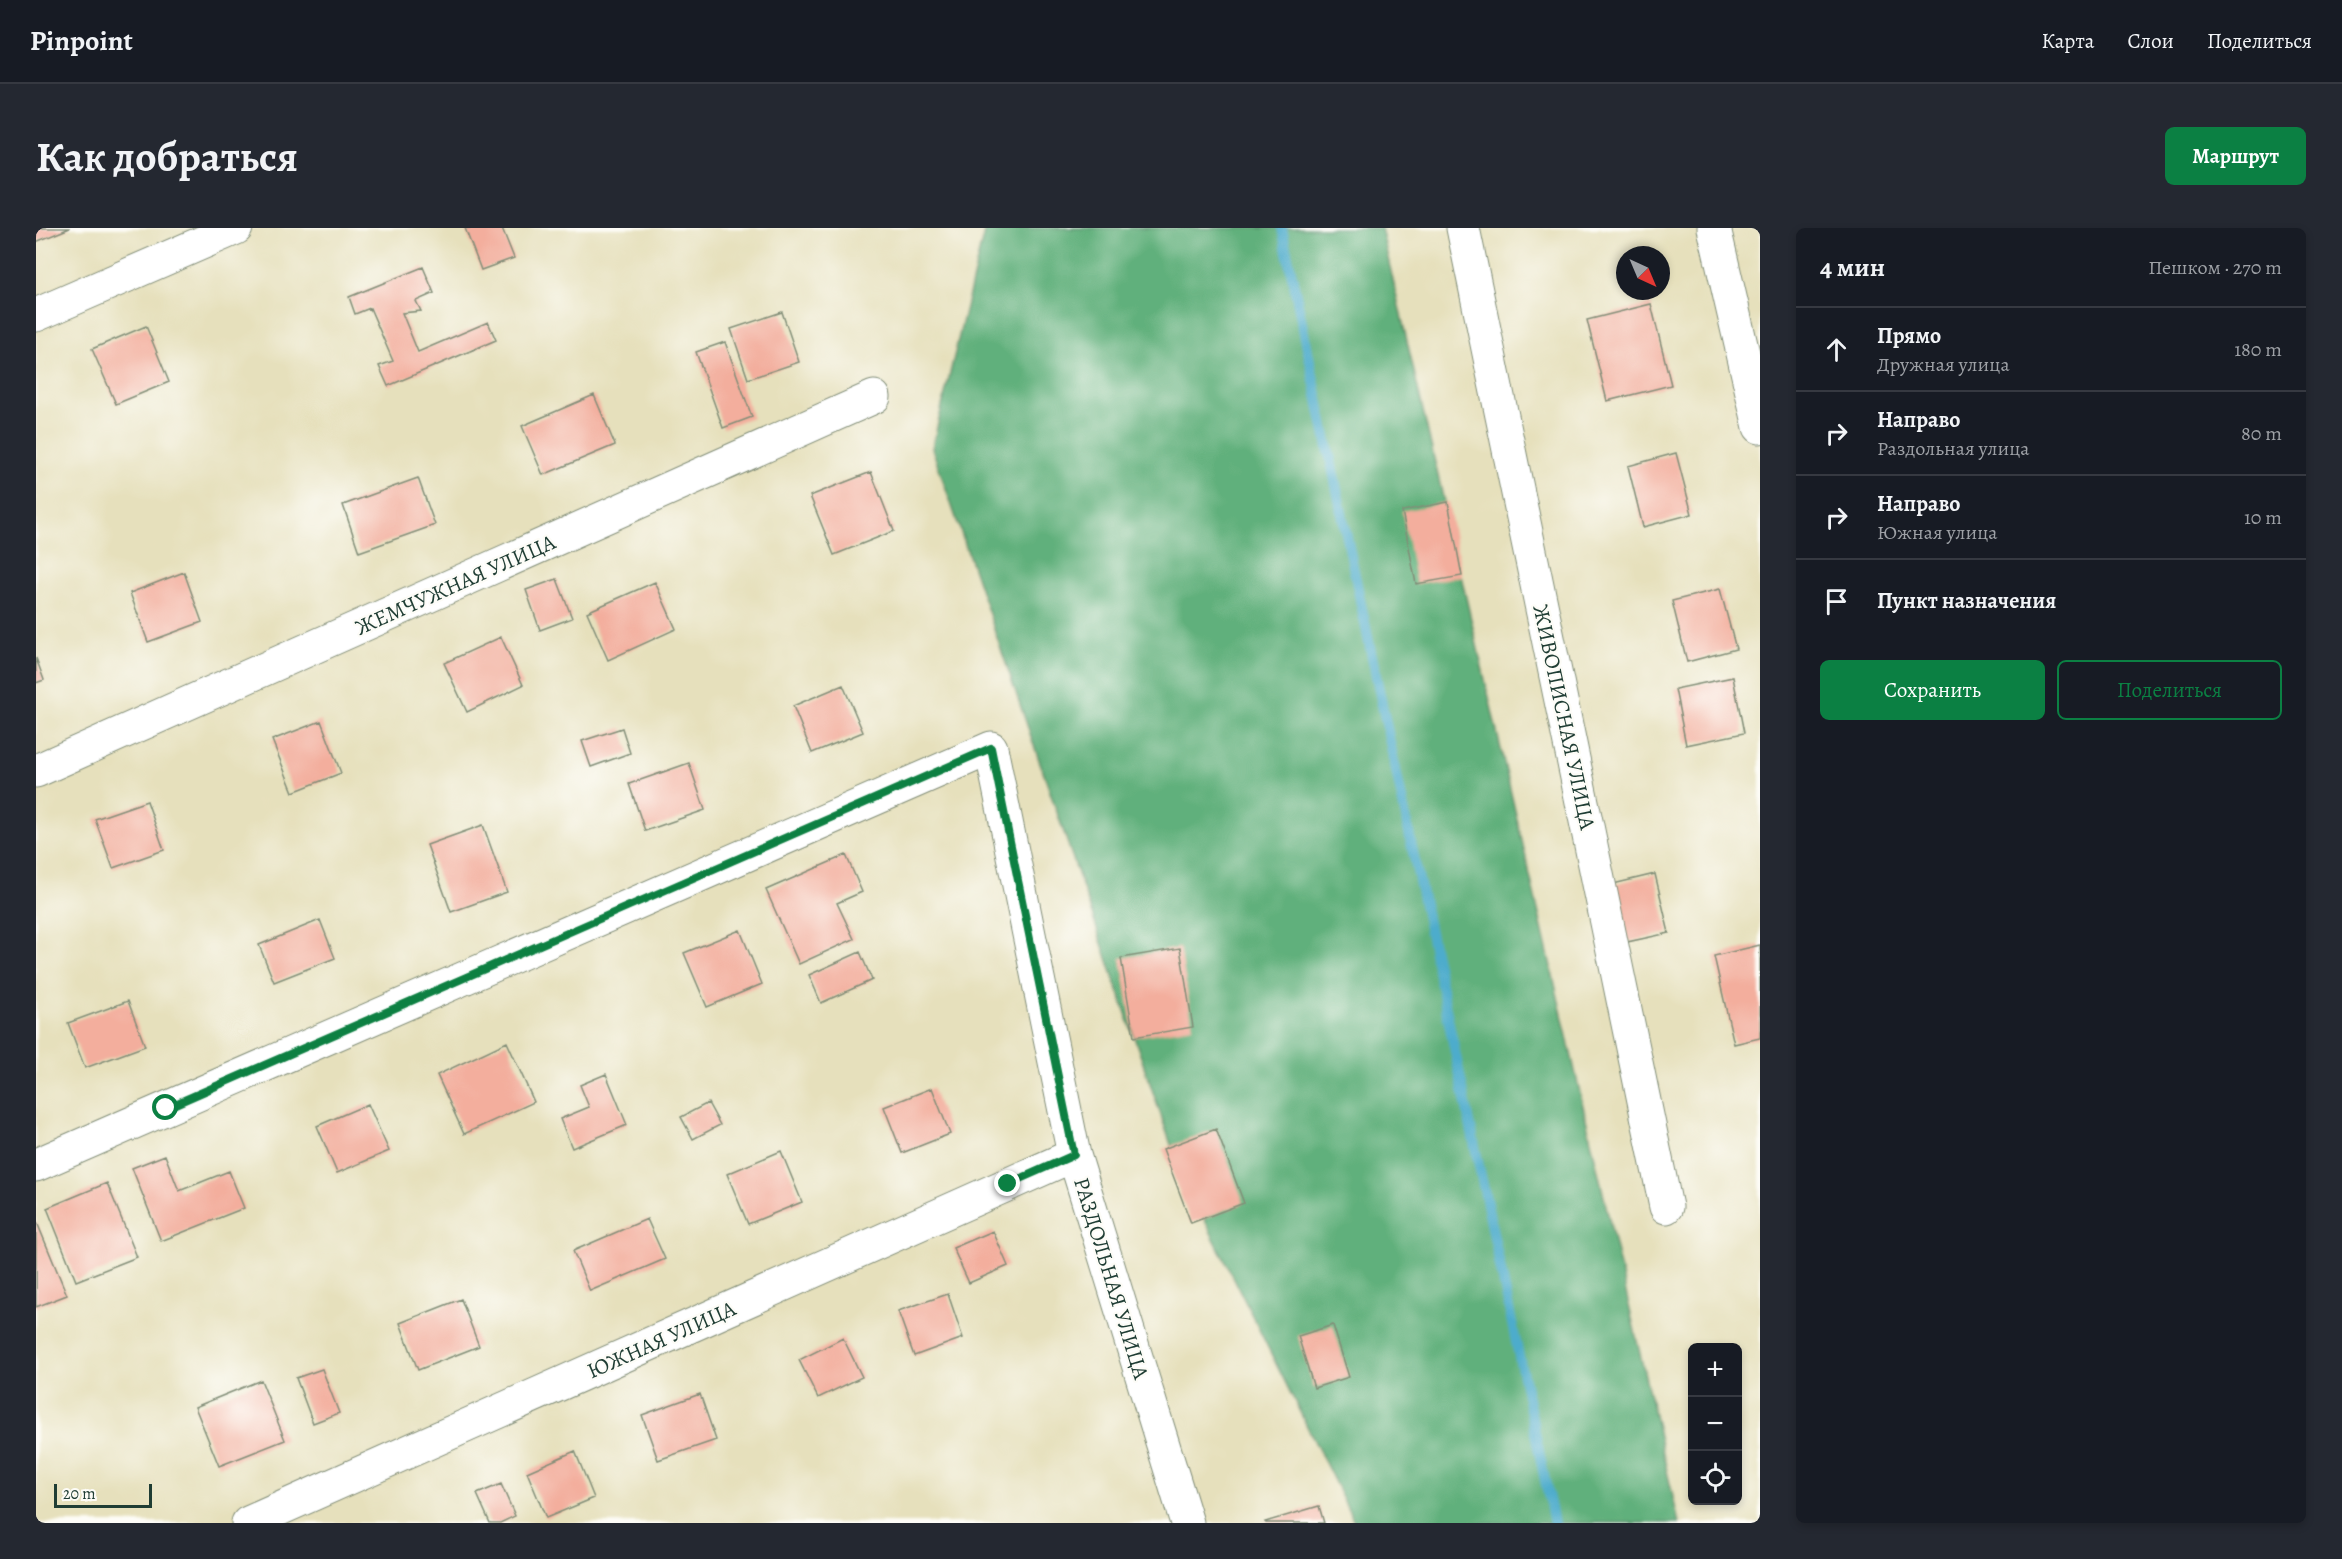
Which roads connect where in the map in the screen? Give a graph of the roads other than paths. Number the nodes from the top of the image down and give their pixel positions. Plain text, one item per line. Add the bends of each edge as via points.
1 (236, 228) edge
2 (1463, 228) edge
3 (1714, 228) edge
4 (36, 315) edge
5 (874, 397) dead end
6 (1760, 427) edge
7 (36, 771) edge
8 (1074, 1155) junction
9 (36, 1166) edge
10 (1666, 1207) dead end
11 (248, 1523) edge
12 (1187, 1523) edge

1 - 4 street
2 - 10 street, ЖИВОПИСНАЯ УЛИЦА
3 - 6 street
5 - 7 street, ЖЕМЧУЖНАЯ УЛИЦА
8 - 9 street, РАЗДОЛЬНАЯ УЛИЦА via 991,748
8 - 11 street, ЮЖНАЯ УЛИЦА
8 - 12 street, РАЗДОЛЬНАЯ УЛИЦА

